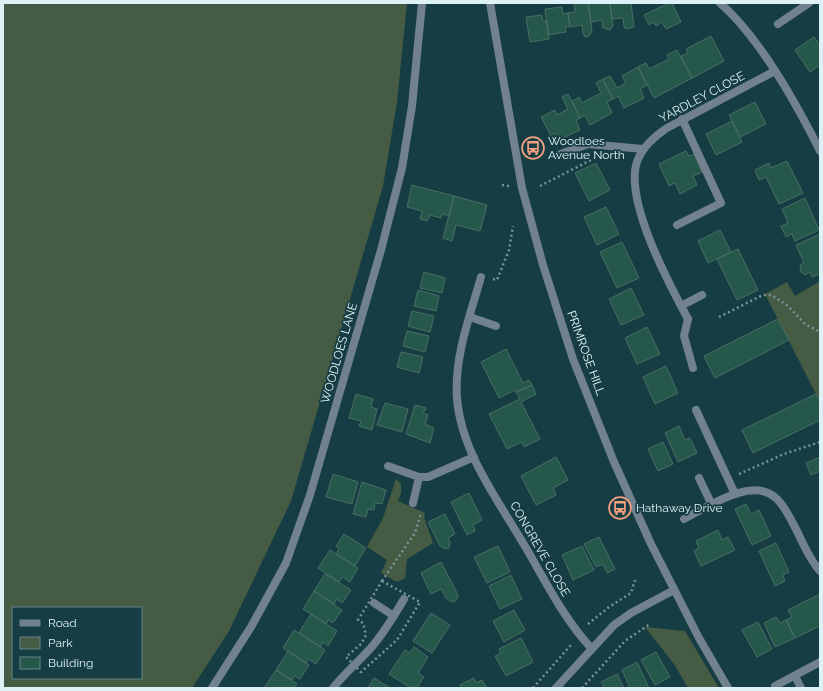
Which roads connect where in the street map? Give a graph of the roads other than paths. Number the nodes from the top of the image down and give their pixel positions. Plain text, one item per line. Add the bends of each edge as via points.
1 (422, 3) edge
2 (490, 3) edge
3 (720, 3) edge
4 (809, 3) edge
5 (778, 24) dead end
6 (775, 71) junction
7 (682, 119) junction
8 (643, 149) junction
9 (820, 151) edge
10 (558, 155) dead end
11 (677, 225) dead end
12 (481, 277) road end
13 (702, 295) dead end
14 (681, 306) junction
15 (470, 316) junction
16 (496, 326) dead end
17 (693, 368) dead end
18 (696, 410) dead end
19 (474, 457) junction
20 (388, 466) dead end
21 (419, 477) junction
22 (699, 478) dead end
23 (735, 494) junction
24 (413, 503) dead end
25 (712, 505) junction
26 (684, 518) dead end
27 (820, 571) edge
28 (674, 590) junction
29 (404, 599) dead end
30 (374, 603) dead end
31 (394, 616) junction
32 (592, 649) junction
33 (820, 662) edge
34 (795, 676) junction
35 (775, 686) dead end
36 (212, 688) edge
37 (333, 688) edge
38 (556, 688) edge
39 (728, 688) edge
40 (801, 688) edge

1 - 36 street, WOODLOES LANE via 412,106 402,168 310,495 286,563 251,627
2 - 28 street, PRIMROSE HILL via 522,188 543,265 573,359 614,462
3 - 6 street via 741,25
4 - 5 street
6 - 7 street, YARDLEY CLOSE
6 - 9 street
7 - 8 street, YARDLEY CLOSE via 655,136
7 - 11 street via 721,203
8 - 10 street via 588,144
8 - 14 street, YARDLEY CLOSE via 637,160 635,177 637,202 650,239
12 - 15 street, CONGREVE CLOSE
13 - 14 street
14 - 17 street, YARDLEY CLOSE via 688,319 684,336
15 - 16 street
15 - 19 street, CONGREVE CLOSE via 458,364 456,384 460,415
18 - 23 street
19 - 21 street via 428,477
19 - 32 street, CONGREVE CLOSE via 560,606 579,635
20 - 21 street
21 - 24 street
22 - 25 street
23 - 25 street
23 - 27 street via 750,490 763,491 776,498
25 - 26 street
28 - 32 street via 614,625
28 - 39 street, PRIMROSE HILL
29 - 31 street
30 - 31 street
31 - 37 street via 369,650
32 - 38 street
33 - 34 street
34 - 35 street
34 - 40 street

